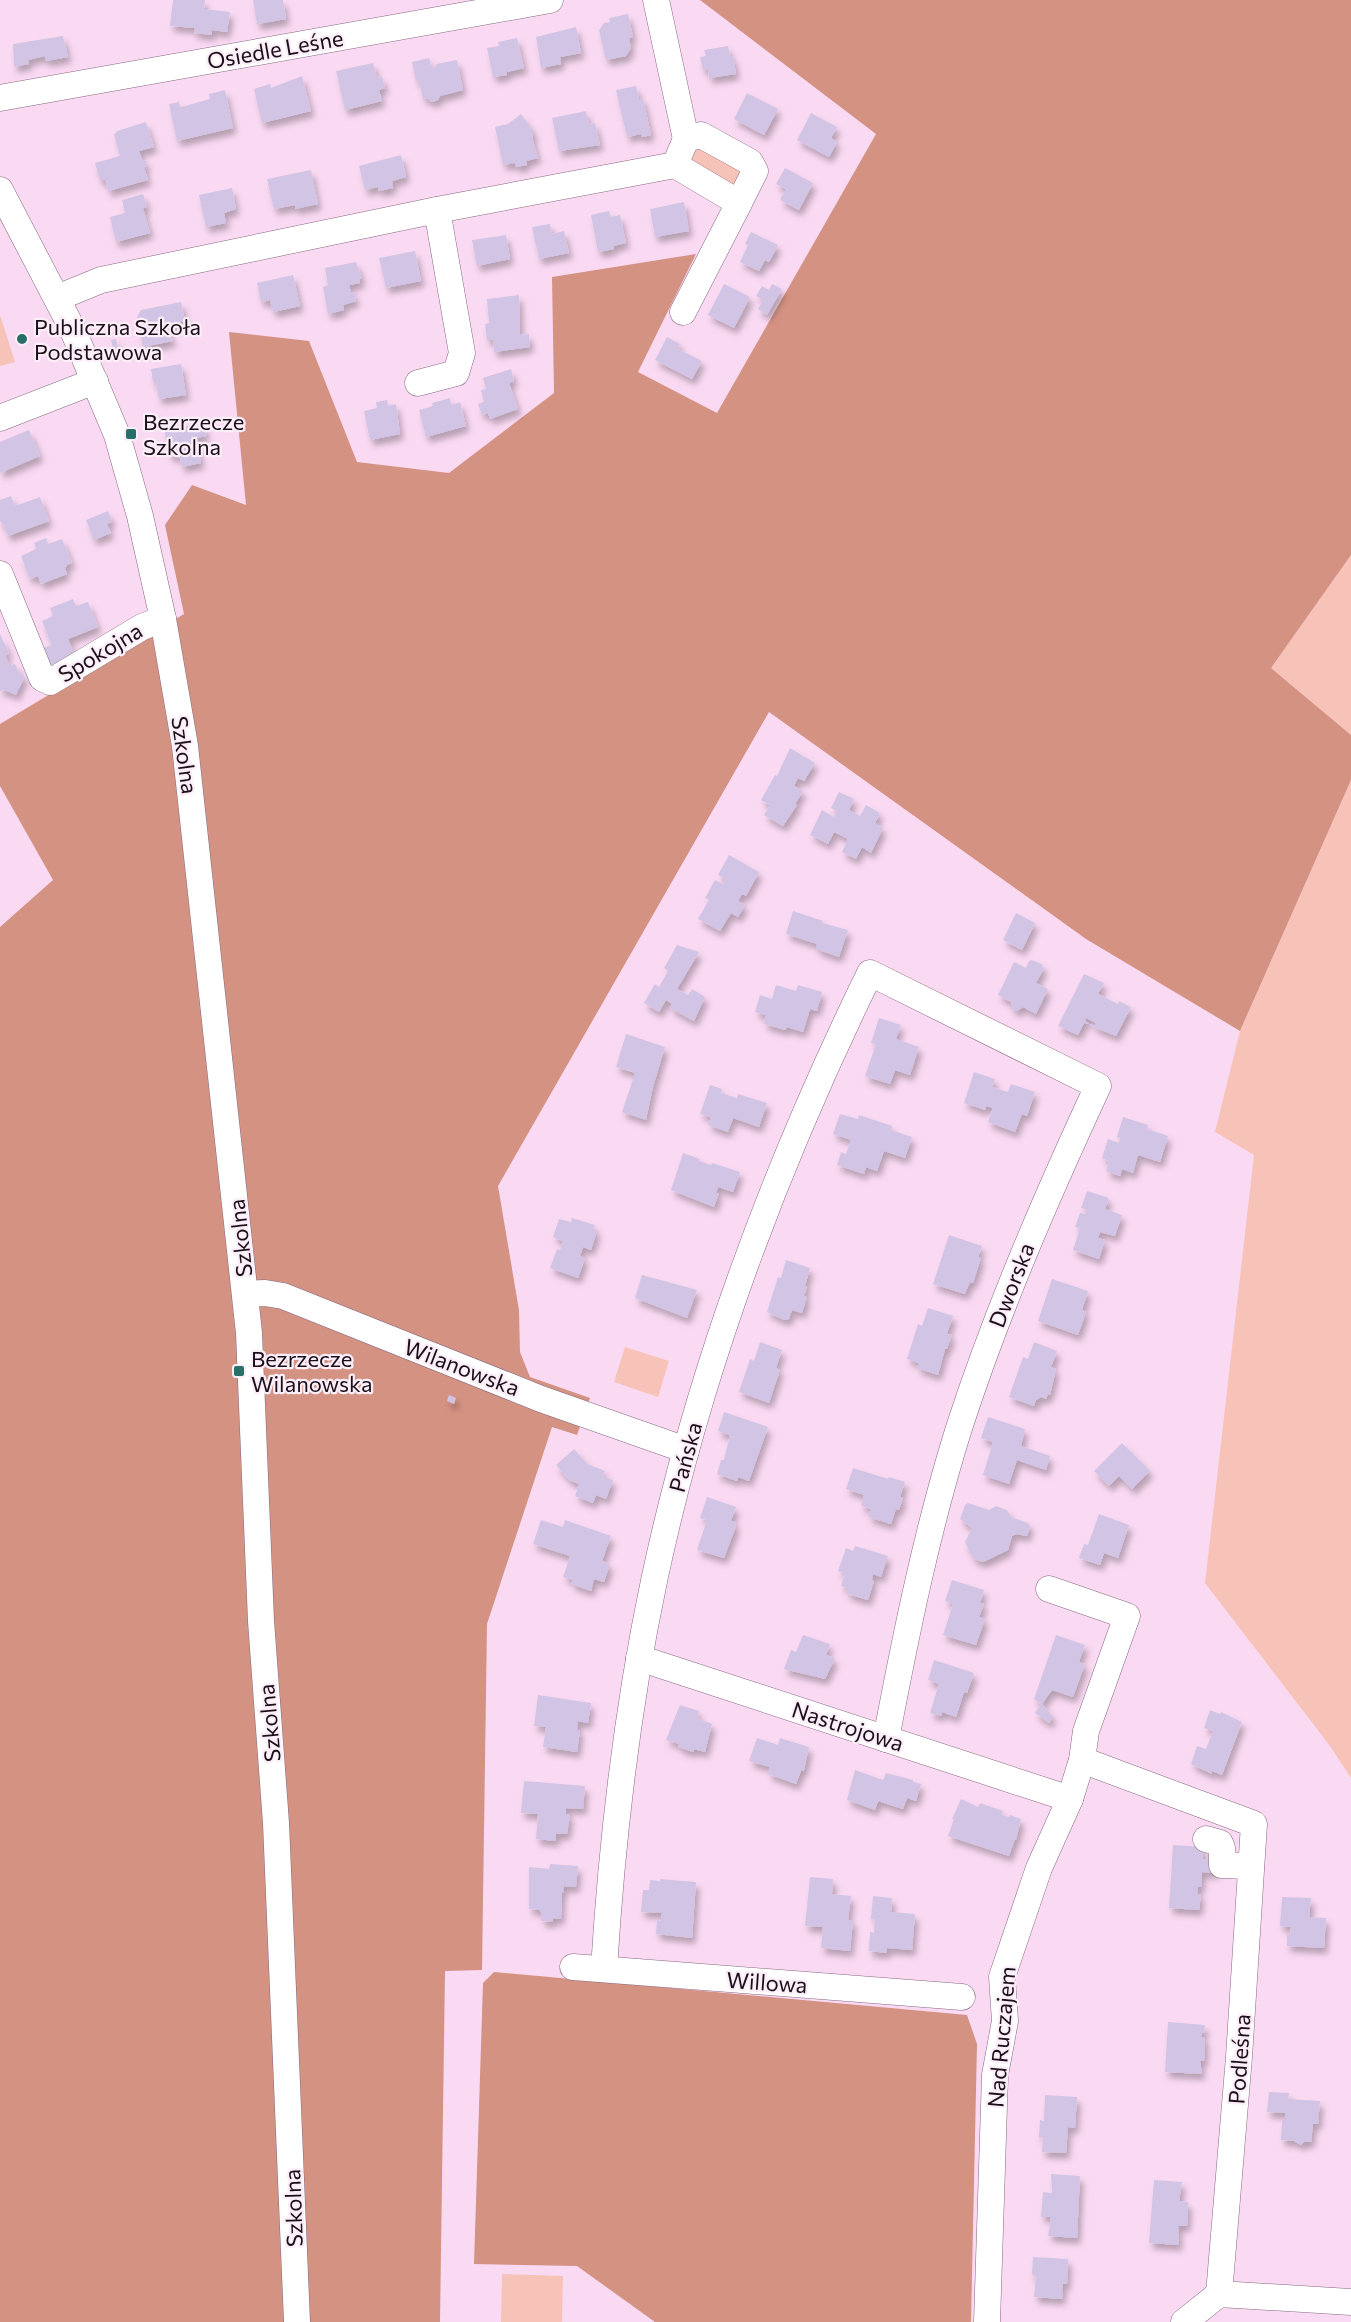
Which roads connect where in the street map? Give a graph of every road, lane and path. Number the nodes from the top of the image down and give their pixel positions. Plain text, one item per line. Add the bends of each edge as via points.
1 (550, 0) edge
2 (656, 0) edge
3 (0, 98) edge
4 (686, 139) junction
5 (675, 165) junction
6 (0, 190) edge
7 (739, 203) junction
8 (437, 210) junction
9 (57, 298) junction
10 (683, 312) dead end
11 (95, 381) junction
12 (418, 383) dead end
13 (0, 418) edge
14 (0, 574) edge
15 (163, 619) junction
16 (870, 972) joint
17 (246, 1294) junction
18 (686, 1450) junction
19 (1049, 1589) dead end
20 (639, 1658) junction
21 (886, 1739) junction
22 (1082, 1760) junction
23 (1063, 1797) junction
24 (1206, 1839) dead end
25 (1251, 1866) junction
26 (573, 1967) dead end
27 (604, 1969) junction
28 (962, 1997) dead end
29 (1219, 2294) junction
30 (1351, 2302) edge
31 (297, 2322) edge
32 (987, 2322) edge
33 (1184, 2322) edge

1 - 3 street, Osiedle Leśne
2 - 4 street
4 - 5 street
4 - 7 street via 700,135 750,162 755,171
5 - 7 street
5 - 8 street
6 - 9 street, Szkolna
7 - 10 street
8 - 9 street via 101,280
8 - 12 street via 462,353 456,373
9 - 11 street, Szkolna
11 - 13 street
11 - 15 street, Szkolna via 129,473
14 - 15 street, Spokojna via 42,678 50,682 142,627
15 - 17 street, Szkolna via 189,774
16 - 18 street, Pańska via 771,1194 724,1323
16 - 21 street, Dworska via 1098,1086 1006,1295 959,1429 922,1563
17 - 18 street, Wilanowska via 283,1296 541,1399
17 - 31 street, Szkolna via 261,1620 277,1835
18 - 20 street, Pańska
19 - 22 street, Nad Ruczajem via 1127,1616 1086,1731
20 - 21 street, Nastrojowa
20 - 27 street, Pańska via 618,1801
21 - 23 street, Nastrojowa
22 - 23 street, Nad Ruczajem
22 - 25 street, Podleśna via 1254,1824
23 - 32 street, Nad Ruczajem via 1002,1977 1005,2021 995,2075
24 - 25 street via 1220,1843 1219,1865
25 - 29 street, Podleśna
26 - 27 street, Willowa
27 - 28 street, Willowa
29 - 30 street
29 - 33 street

